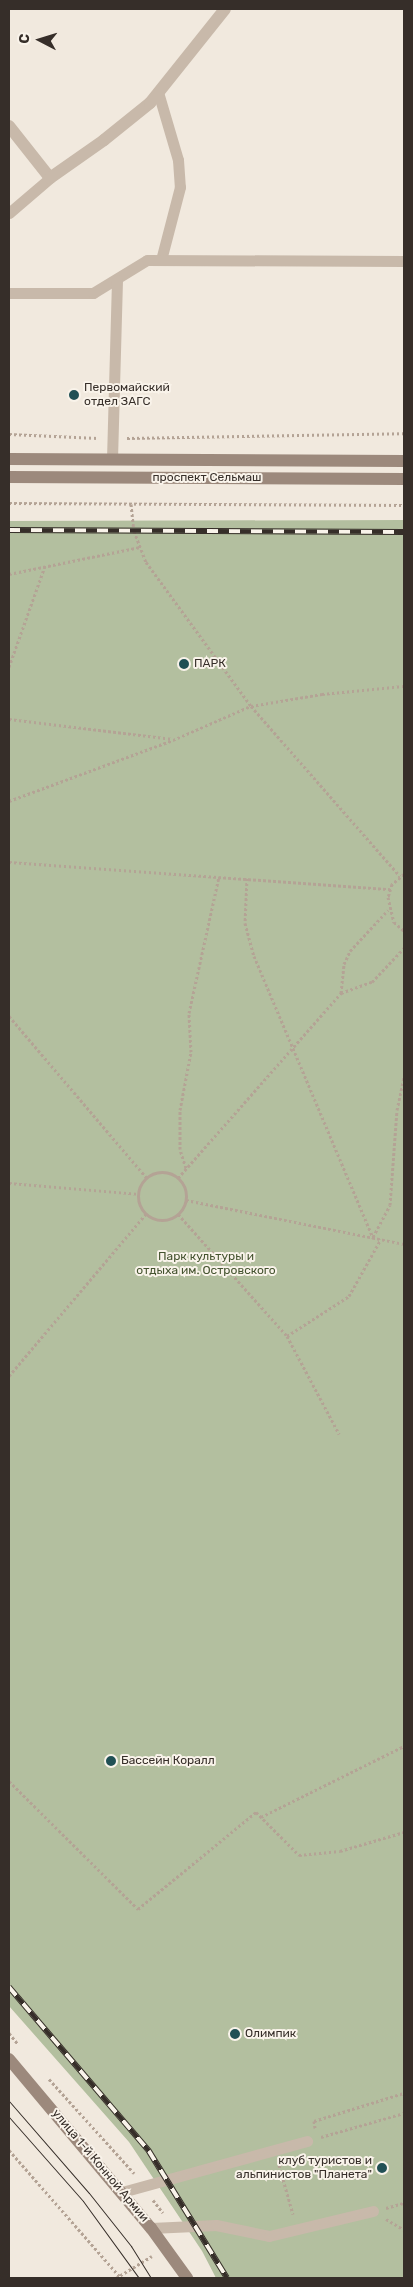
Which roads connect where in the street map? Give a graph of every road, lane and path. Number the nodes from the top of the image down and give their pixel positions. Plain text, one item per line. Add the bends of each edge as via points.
1 (225, 9) edge
2 (158, 92) junction
3 (9, 126) edge
4 (50, 178) junction
5 (9, 213) edge
6 (161, 260) junction
7 (404, 261) edge
8 (117, 280) junction
9 (9, 293) edge
10 (404, 433) edge
11 (9, 434) edge
12 (114, 439) junction
13 (9, 459) edge
14 (112, 459) junction
15 (404, 461) edge
16 (9, 477) edge
17 (404, 479) edge
18 (9, 503) edge
19 (131, 504) junction
20 (404, 505) edge
21 (140, 547) junction
22 (46, 566) junction
23 (9, 574) edge
24 (9, 667) edge
25 (404, 686) edge
26 (251, 706) junction
27 (9, 718) edge
28 (173, 740) junction
29 (9, 800) edge
30 (9, 862) edge
31 (402, 875) edge
32 (219, 876) junction
33 (247, 878) junction
34 (390, 889) junction
35 (388, 910) junction
36 (404, 931) edge
37 (404, 948) edge
38 (341, 993) junction
39 (9, 1016) edge
40 (291, 1051) junction
41 (404, 1076) edge
42 (186, 1168) junction
43 (147, 1178) junction
44 (178, 1178) junction
45 (9, 1183) edge
46 (139, 1194) junction
47 (186, 1200) junction
48 (146, 1214) junction
49 (178, 1214) junction
50 (373, 1238) junction
51 (381, 1239) junction
52 (404, 1244) edge
53 (287, 1336) junction
54 (9, 1376) edge
55 (339, 1434) dead end
56 (404, 1746) edge
57 (9, 1781) edge
58 (261, 1817) junction
59 (404, 1832) edge
60 (9, 2033) edge
61 (22, 2048) dead end
62 (9, 2059) edge
63 (42, 2071) dead end
64 (404, 2093) edge
65 (404, 2113) edge
66 (307, 2141) dead end
67 (9, 2150) edge
68 (274, 2150) junction
69 (143, 2186) junction
70 (122, 2192) junction
71 (373, 2211) joint
72 (173, 2226) junction
73 (151, 2228) junction
74 (297, 2230) junction
75 (404, 2230) edge
76 (164, 2247) junction
77 (119, 2278) edge
78 (187, 2278) edge

1 - 2 street
2 - 4 street via 104,140
2 - 6 lane via 178,160 180,187
3 - 4 street
4 - 5 lane
6 - 7 lane
6 - 8 lane via 146,260
8 - 9 lane via 93,293
8 - 12 lane
10 - 12 path
11 - 12 path
12 - 14 lane
13 - 14 main road, проспект Сельмаш
14 - 15 main road, проспект Сельмаш
16 - 17 main road, проспект Сельмаш
18 - 19 path
19 - 20 path
19 - 21 path
21 - 22 path
21 - 26 path via 146,562
22 - 23 path
22 - 24 path
25 - 26 path via 322,694
26 - 28 path
26 - 31 path
27 - 28 path
28 - 29 path
30 - 32 path
31 - 34 path
32 - 33 path
32 - 42 path via 190,1012 191,1052 180,1110 180,1150
33 - 34 path
33 - 40 path via 244,923
34 - 35 path
35 - 36 path
35 - 38 path via 350,951 344,964
37 - 38 path via 372,982
38 - 40 path
39 - 43 path
40 - 42 path
40 - 50 path
41 - 50 path via 397,1110 390,1205
42 - 44 path
43 - 44 path via 162,1172
43 - 46 path
44 - 47 path via 185,1188
45 - 46 path
46 - 48 path
47 - 49 path
47 - 50 path
48 - 49 path via 162,1220
48 - 54 path
49 - 53 path
50 - 51 path
51 - 52 path
51 - 53 path via 349,1296
53 - 55 path
56 - 58 path
57 - 58 path via 138,1909 256,1812
58 - 59 path via 299,1855 340,1850
60 - 61 path
62 - 70 main road, улица 1-й Конной Армии
63 - 69 path
64 - 65 path via 314,2120 316,2138
66 - 68 lane
67 - 77 path
68 - 69 lane
68 - 74 path
69 - 70 lane
69 - 72 path
70 - 73 main road, улица 1-й Конной Армии
71 - 74 lane
71 - 75 path
72 - 73 lane
72 - 74 lane via 216,2225 269,2236
73 - 76 main road, улица 1-й Конной Армии
76 - 77 path
76 - 78 main road, улица 1-й Конной Армии

